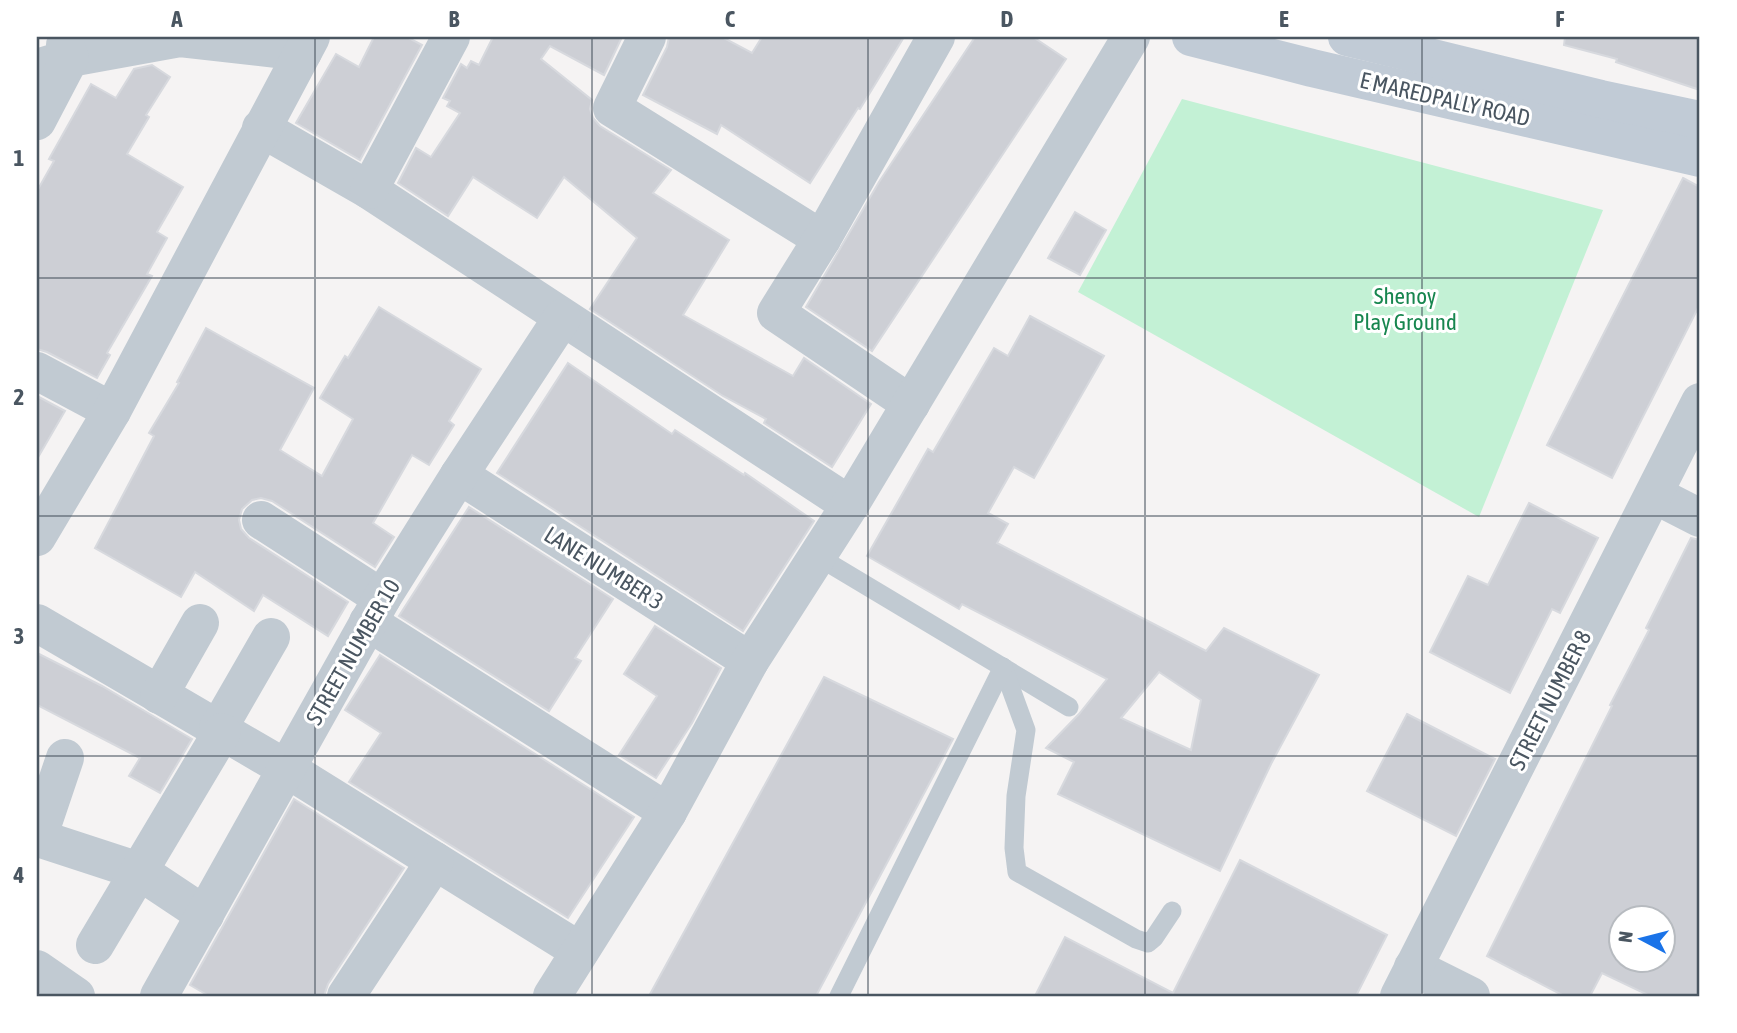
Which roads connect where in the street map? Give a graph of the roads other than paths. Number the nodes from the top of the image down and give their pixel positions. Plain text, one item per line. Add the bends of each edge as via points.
1 (451, 37) edge
2 (646, 37) edge
3 (936, 37) edge
4 (1132, 37) edge
5 (1191, 37) edge
6 (1347, 37) edge
7 (307, 44) edge
8 (56, 54) edge
9 (1487, 90) junction
10 (1700, 120) edge
11 (37, 121) edge
12 (261, 128) junction
13 (1700, 158) edge
14 (369, 190) junction
15 (822, 239) junction
16 (562, 318) junction
17 (37, 370) edge
18 (1700, 402) edge
19 (911, 404) junction
20 (112, 411) junction
21 (459, 475) junction
22 (1655, 495) junction
23 (850, 505) junction
24 (1700, 518) edge
25 (261, 520) dead end
26 (37, 537) edge
27 (817, 556) junction
28 (375, 610) junction
29 (200, 623) dead end
30 (37, 624) edge
31 (271, 637) dead end
32 (750, 661) junction
33 (1003, 667) junction
34 (159, 695) junction
35 (1069, 707) dead end
36 (220, 730) junction
37 (65, 758) dead end
38 (287, 769) junction
39 (668, 812) junction
40 (435, 861) junction
41 (139, 871) junction
42 (1172, 911) dead end
43 (205, 915) junction
44 (94, 945) dead end
45 (580, 951) junction
46 (1406, 982) edge
47 (172, 991) edge
48 (346, 996) edge
49 (552, 996) edge
50 (839, 996) edge
51 (1471, 996) edge

1 - 14 street
2 - 15 street via 612,108
3 - 15 street
4 - 19 street
5 - 9 main road, E MAREDPALLY ROAD
6 - 9 main road, E MAREDPALLY ROAD
7 - 8 street via 180,38
7 - 12 street
8 - 11 street
9 - 10 main road, E MAREDPALLY ROAD
9 - 13 main road, E MAREDPALLY ROAD
12 - 14 street
12 - 20 street
14 - 16 street
15 - 19 street via 776,313
16 - 21 street, STREET NUMBER 10
16 - 23 street
17 - 20 street
18 - 22 street, STREET NUMBER 8
19 - 23 street
20 - 26 street
21 - 28 street, STREET NUMBER 10
21 - 32 street, LANE NUMBER 3
22 - 24 street
22 - 46 street, STREET NUMBER 8
23 - 27 street
25 - 28 street
27 - 32 street
27 - 33 lane
28 - 38 street, STREET NUMBER 10
28 - 39 street
29 - 34 street
30 - 34 street
31 - 36 street
32 - 39 street
33 - 35 lane
33 - 42 lane via 1026,730 1016,796 1017,872 1148,943
33 - 50 lane
34 - 36 street
36 - 38 street
36 - 41 street
37 - 41 street via 38,838
38 - 40 street
38 - 43 street, STREET NUMBER 10
39 - 45 street
40 - 45 street
40 - 48 street
41 - 43 street
41 - 44 street
43 - 47 street, STREET NUMBER 10
45 - 49 street
46 - 51 street

